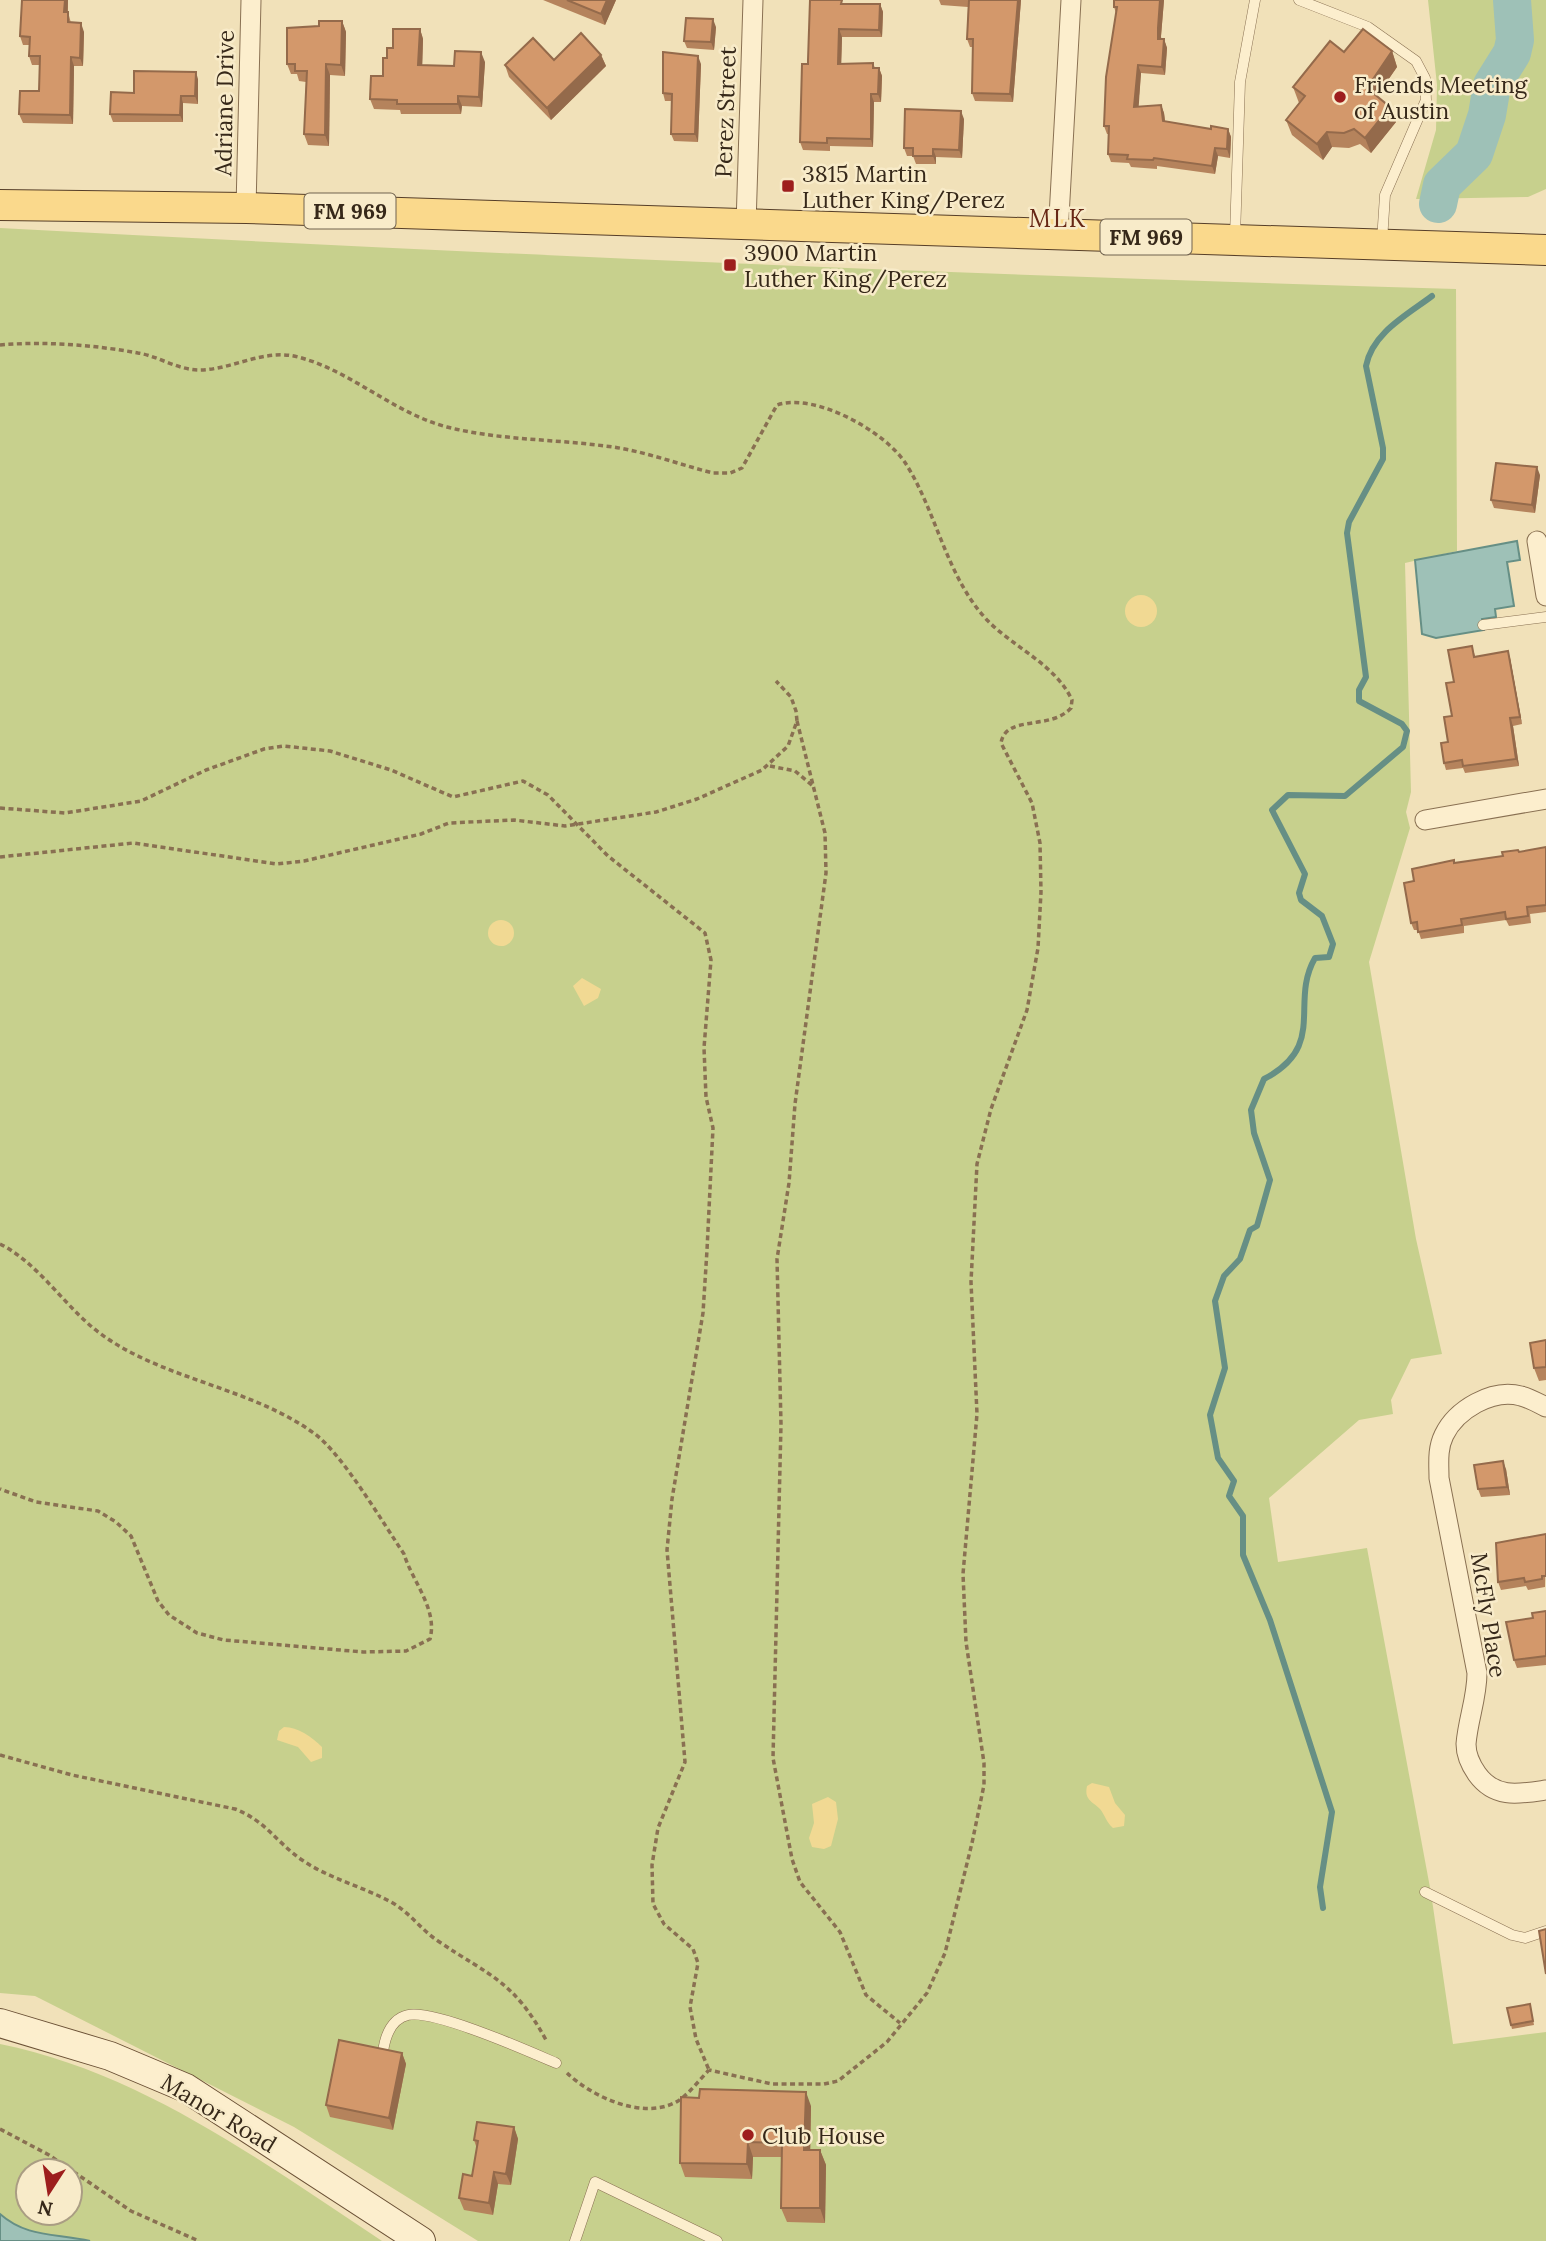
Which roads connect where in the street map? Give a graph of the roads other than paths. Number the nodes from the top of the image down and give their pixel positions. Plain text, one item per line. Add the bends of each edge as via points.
1 (251, 0) edge
2 (753, 0) edge
3 (1071, 0) edge
4 (1255, 0) edge
5 (1299, 0) edge
6 (0, 205) edge
7 (246, 208) junction
8 (746, 225) junction
9 (1058, 234) junction
10 (1235, 240) junction
11 (1382, 245) junction
12 (1546, 250) edge
13 (1537, 541) dead end
14 (1546, 596) edge
15 (1546, 617) edge
16 (1483, 625) dead end
17 (1546, 799) edge
18 (1425, 820) dead end
19 (1546, 1407) edge
20 (1546, 1790) edge
21 (1425, 1892) dead end
22 (1546, 1931) edge
23 (0, 2023) edge
24 (383, 2052) edge
25 (556, 2063) road end
26 (421, 2241) edge
27 (575, 2241) edge
28 (717, 2241) edge

1 - 7 street, Adriane Drive
2 - 8 street, Perez Street
3 - 9 street
4 - 10 lane via 1240,82
5 - 11 lane via 1368,27 1416,61 1425,78 1426,100 1385,195
6 - 7 main road, FM 969
7 - 8 main road, FM 969
8 - 9 main road, FM 969
9 - 10 main road, FM 969
10 - 11 main road, FM 969
11 - 12 main road, FM 969
13 - 14 street
15 - 16 lane
17 - 18 street
19 - 20 street, McFly Place via 1519,1395 1485,1399 1467,1408 1444,1436 1438,1454 1477,1673 1477,1698 1466,1748 1469,1763 1495,1792 1515,1795
21 - 22 lane via 1511,1936 1525,1938
23 - 26 main road, Manor Road via 110,2056 186,2088
24 - 25 lane via 395,2021 410,2014 439,2020
27 - 28 lane via 595,2182

